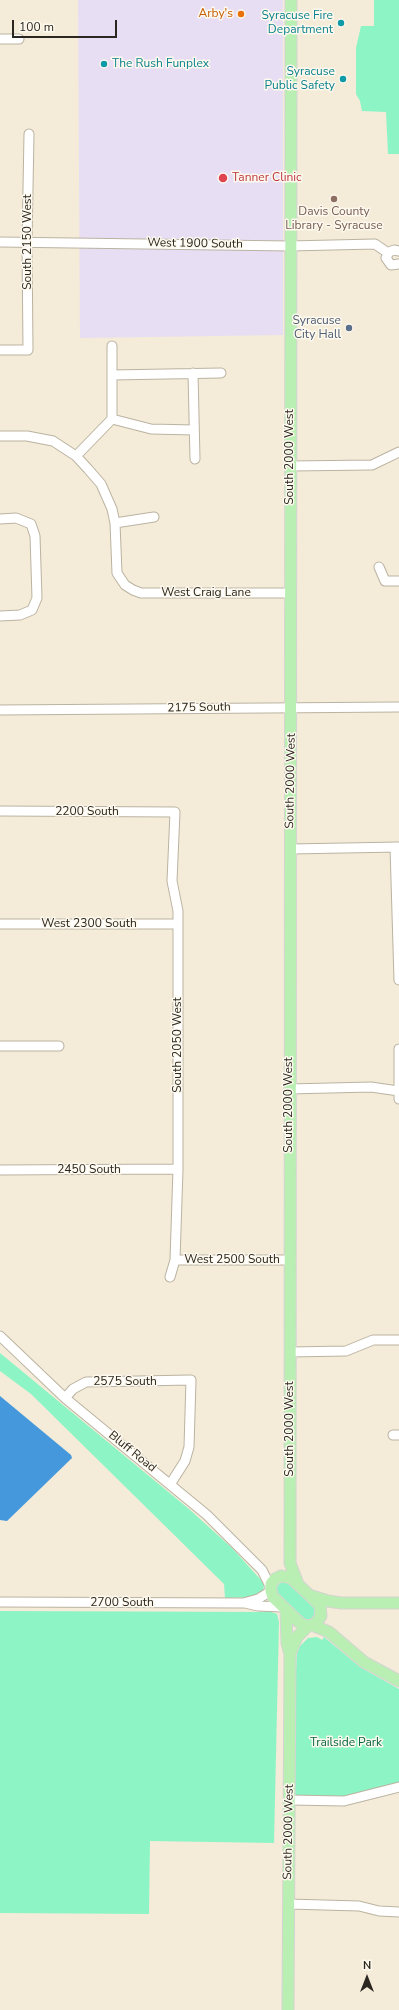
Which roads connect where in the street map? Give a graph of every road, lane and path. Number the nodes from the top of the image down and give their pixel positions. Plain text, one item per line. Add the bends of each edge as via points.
1 (291, 0) edge
2 (0, 39) edge
3 (19, 39) dead end
4 (29, 134) dead end
5 (0, 242) edge
6 (27, 243) junction
7 (290, 246) junction
8 (399, 251) edge
9 (388, 253) junction
10 (399, 264) edge
11 (112, 346) dead end
12 (0, 350) edge
13 (193, 373) junction
14 (221, 373) dead end
15 (112, 375) junction
16 (112, 418) junction
17 (194, 430) junction
18 (0, 436) edge
19 (399, 452) edge
20 (76, 456) junction
21 (195, 459) dead end
22 (290, 466) junction
23 (154, 517) dead end
24 (0, 519) edge
25 (115, 523) junction
26 (379, 567) dead end
27 (399, 581) edge
28 (290, 593) junction
29 (0, 616) edge
30 (399, 707) edge
31 (291, 708) junction
32 (0, 710) edge
33 (0, 811) edge
34 (175, 812) joint
35 (397, 847) edge
36 (290, 849) junction
37 (0, 924) edge
38 (178, 924) junction
39 (399, 980) edge
40 (0, 1046) edge
41 (59, 1046) dead end
42 (399, 1049) edge
43 (289, 1089) junction
44 (399, 1094) edge
45 (178, 1169) junction
46 (0, 1170) edge
47 (175, 1260) junction
48 (289, 1260) junction
49 (170, 1277) dead end
50 (0, 1336) edge
51 (399, 1340) edge
52 (290, 1352) junction
53 (65, 1398) junction
54 (171, 1483) junction
55 (290, 1563) junction
56 (262, 1570) junction
57 (280, 1577) junction
58 (298, 1584) junction
59 (271, 1589) junction
60 (308, 1593) junction
61 (0, 1602) edge
62 (243, 1603) junction
63 (341, 1603) junction
64 (399, 1603) edge
65 (284, 1609) junction
66 (322, 1614) junction
67 (310, 1626) junction
68 (334, 1636) junction
69 (290, 1654) junction
70 (399, 1681) edge
71 (399, 1787) edge
72 (290, 1800) junction
73 (288, 1904) junction
74 (399, 1912) edge
75 (288, 2010) edge

1 - 7 main road, South 2000 West
2 - 3 street
4 - 6 street, South 2150 West
5 - 6 street, West 1900 South
6 - 7 street, West 1900 South
6 - 12 street, South 2150 West via 28,350
7 - 9 street, West 1900 South via 374,244
7 - 22 main road, South 2000 West
8 - 9 street
9 - 10 street via 386,258 389,263 393,266
11 - 15 street
13 - 14 street
13 - 15 street
13 - 17 street
15 - 16 street
16 - 17 street via 151,429
16 - 20 street
17 - 21 street
18 - 20 street via 27,436 53,441
19 - 22 street via 372,465
20 - 25 street via 101,484 109,498
22 - 28 main road, South 2000 West
23 - 25 street
24 - 29 street via 16,518 31,524 35,536 37,598 32,610 20,615
25 - 28 street, West Craig Lane via 117,573 125,585 140,593
26 - 27 street via 385,581
28 - 31 main road, South 2000 West
30 - 31 street, 2175 South
31 - 32 street, 2175 South
31 - 36 main road, South 2000 West
33 - 34 street, 2200 South
34 - 38 street, South 2050 West via 172,881
35 - 36 street
35 - 39 street
36 - 43 main road, South 2000 West
37 - 38 street, West 2300 South
38 - 45 street, South 2050 West
40 - 41 street
42 - 44 street
43 - 44 street via 370,1087
43 - 48 main road, South 2000 West
45 - 46 street, 2450 South
45 - 47 street, South 2050 West
47 - 48 street, West 2500 South
47 - 49 street, South 2050 West
48 - 52 main road, South 2000 West
50 - 53 street, Bluff Road
51 - 52 street via 373,1340 346,1351
52 - 55 main road, South 2000 West
53 - 54 street, Bluff Road
53 - 54 street, 2575 South via 73,1389 86,1382 191,1380 189,1447 185,1461
54 - 56 street, Bluff Road
55 - 57 main road
55 - 58 main road, South 2000 West
56 - 57 street, Bluff Road
56 - 59 street, Bluff Road
57 - 58 main road via 291,1578
57 - 59 main road via 273,1582
58 - 60 main road
59 - 62 street via 258,1599
59 - 65 main road via 273,1597
60 - 63 main road via 322,1600
60 - 66 main road via 320,1604
61 - 62 street, 2700 South
62 - 65 street
63 - 64 main road
63 - 66 main road
65 - 67 main road via 298,1622
65 - 69 main road, South 2000 West
66 - 67 main road, South 2000 West via 318,1622
66 - 68 main road
67 - 68 main road via 323,1629
67 - 69 main road, South 2000 West via 299,1634
68 - 70 main road via 364,1662
69 - 72 main road, South 2000 West
71 - 72 street via 344,1801
72 - 73 main road, South 2000 West
73 - 74 street via 352,1905
73 - 75 main road, South 2000 West

